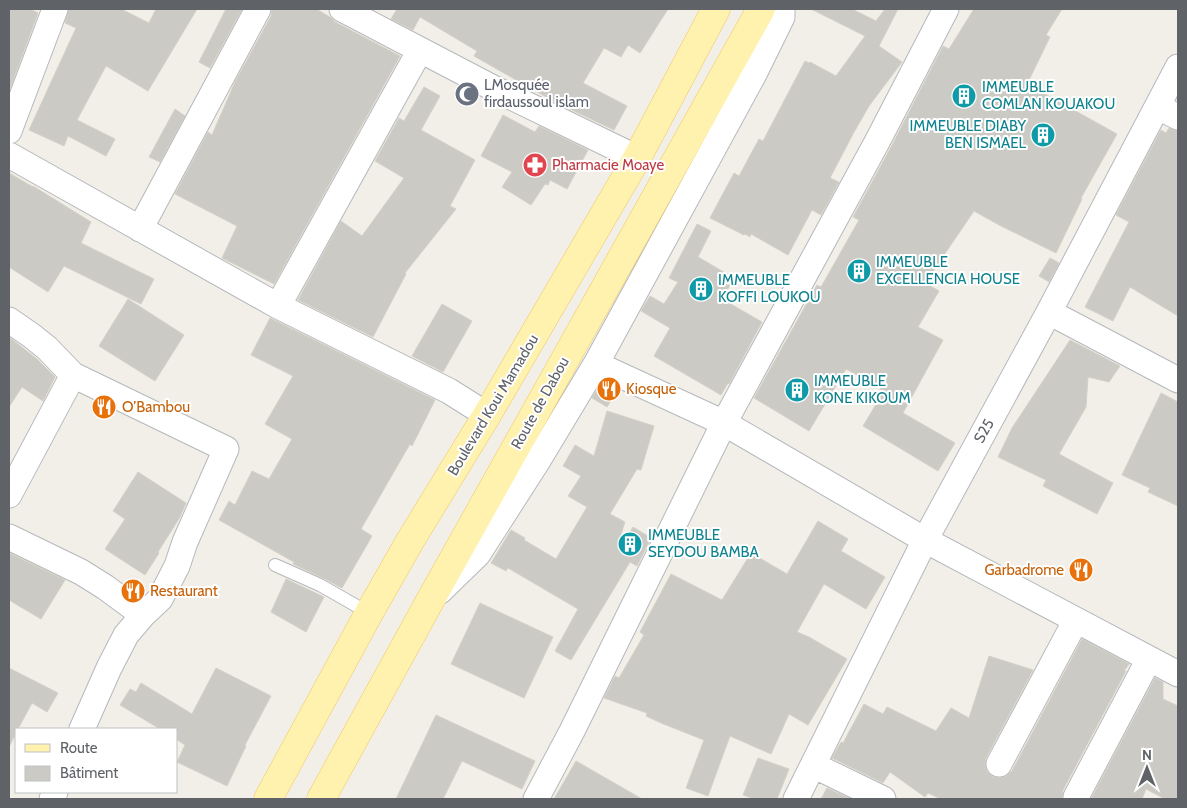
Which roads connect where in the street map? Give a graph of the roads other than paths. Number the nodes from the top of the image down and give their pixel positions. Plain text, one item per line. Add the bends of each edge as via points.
1 (55, 9) edge
2 (258, 9) edge
3 (342, 9) edge
4 (716, 9) edge
5 (761, 9) edge
6 (782, 9) edge
7 (946, 9) edge
8 (420, 50) junction
9 (1178, 67) edge
10 (1168, 112) edge
11 (9, 131) edge
12 (9, 155) edge
13 (637, 158) junction
14 (140, 228) junction
15 (278, 306) junction
16 (1049, 312) junction
17 (9, 320) edge
18 (596, 364) junction
19 (73, 375) junction
20 (1178, 380) edge
21 (487, 415) junction
22 (724, 423) junction
23 (9, 495) edge
24 (9, 537) edge
25 (924, 540) junction
26 (275, 565) dead end
27 (431, 599) junction
28 (369, 613) junction
29 (143, 615) junction
30 (1076, 620) junction
31 (1149, 658) junction
32 (1178, 674) edge
33 (82, 728) edge
34 (999, 764) dead end
35 (813, 765) junction
36 (1076, 797) dead end
37 (268, 799) edge
38 (321, 799) edge
39 (536, 799) edge
40 (796, 799) edge
41 (883, 799) edge

1 - 11 street
2 - 14 street
3 - 8 street
4 - 13 main road, Boulevard Koui Mamadou
5 - 27 main road, Route de Dabou
6 - 18 street via 782,17 754,74
7 - 22 street
8 - 13 street
8 - 15 street
9 - 10 street, S25
10 - 16 street, S25
12 - 14 street
13 - 21 main road, Boulevard Koui Mamadou
14 - 15 street
15 - 21 street via 449,391
16 - 20 street
16 - 25 street, S25
17 - 19 street via 47,348
18 - 22 street
18 - 27 street via 478,554
19 - 23 street
19 - 29 street via 226,449 160,599
21 - 28 main road, Boulevard Koui Mamadou
22 - 25 street
22 - 39 street
24 - 29 street via 82,572
25 - 30 street
25 - 35 street, S25
26 - 28 lane via 320,584
27 - 38 main road, Route de Dabou
28 - 37 main road, Boulevard Koui Mamadou
29 - 33 street via 126,635
30 - 31 street
30 - 34 street
31 - 32 street
31 - 36 street
35 - 40 street, S25
35 - 41 street

